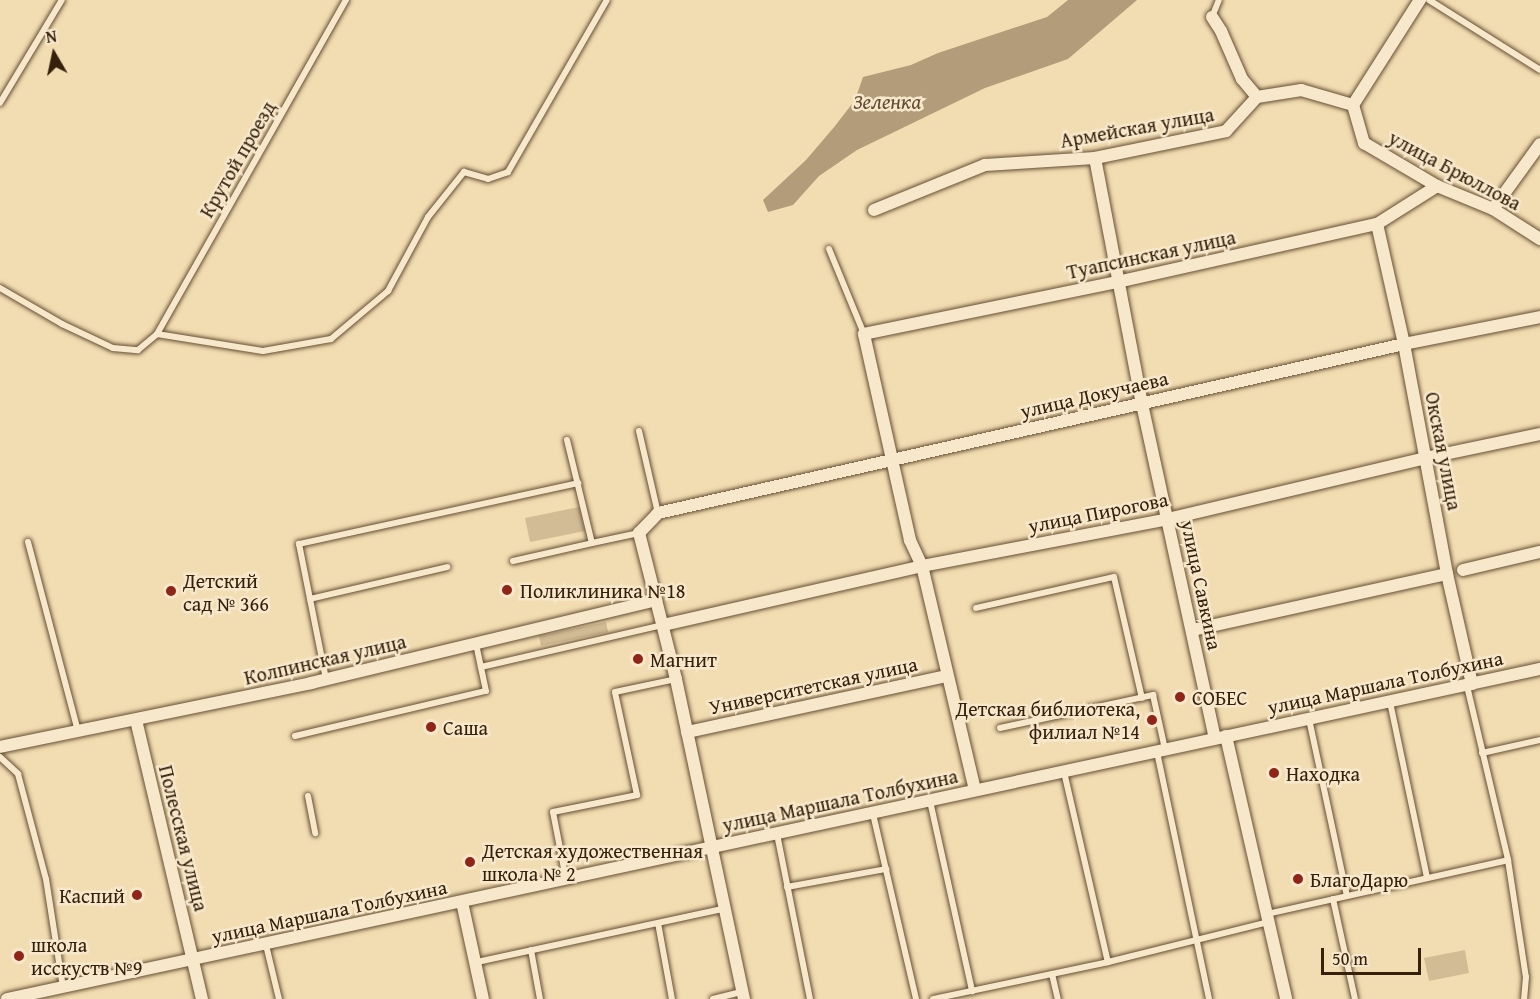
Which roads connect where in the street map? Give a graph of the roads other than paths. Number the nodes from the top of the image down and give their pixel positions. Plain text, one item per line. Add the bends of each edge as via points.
1 (62, 0) edge
2 (346, 0) edge
3 (608, 0) edge
4 (1219, 0) edge
5 (1420, 0) edge
6 (1429, 0) edge
7 (1212, 17) joint
8 (1540, 70) edge
9 (1257, 97) junction
10 (0, 103) edge
11 (1353, 105) junction
12 (1540, 144) edge
13 (1095, 158) junction
14 (1437, 186) junction
15 (1493, 209) junction
16 (874, 210) dead end
17 (1377, 224) junction
18 (1540, 239) edge
19 (829, 249) dead end
20 (1117, 282) junction
21 (0, 288) edge
22 (1540, 317) edge
23 (156, 334) junction
24 (864, 334) junction
25 (1404, 344) junction
26 (1142, 404) junction
27 (639, 431) dead end
28 (1540, 434) edge
29 (567, 440) dead end
30 (1426, 458) junction
31 (892, 460) junction
32 (578, 483) junction
33 (658, 513) junction
34 (1168, 519) junction
35 (639, 533) junction
36 (28, 542) dead end
37 (592, 543) junction
38 (1540, 552) edge
39 (513, 561) dead end
40 (922, 566) junction
41 (447, 567) dead end
42 (1463, 570) dead end
43 (1447, 574) junction
44 (310, 599) junction
45 (656, 600) junction
46 (976, 608) dead end
47 (663, 625) junction
48 (1192, 630) junction
49 (476, 643) junction
50 (481, 667) junction
51 (1540, 669) edge
52 (948, 675) junction
53 (327, 679) junction
54 (676, 680) junction
55 (1469, 685) junction
56 (1142, 698) junction
57 (1390, 702) junction
58 (1309, 719) junction
59 (136, 720) junction
60 (1000, 728) dead end
61 (78, 731) junction
62 (687, 732) junction
63 (295, 736) dead end
64 (1221, 737) junction
65 (1540, 740) edge
66 (0, 747) edge
67 (1161, 750) junction
68 (1482, 753) junction
69 (0, 757) edge
70 (1064, 772) junction
71 (975, 790) junction
72 (308, 796) dead end
73 (930, 801) junction
74 (873, 814) junction
75 (315, 833) dead end
76 (777, 834) junction
77 (710, 848) junction
78 (1508, 860) junction
79 (886, 868) junction
80 (1427, 878) junction
81 (567, 879) junction
82 (787, 887) junction
83 (1347, 896) junction
84 (1333, 899) junction
85 (462, 902) junction
86 (723, 909) junction
87 (1268, 918) junction
88 (658, 923) junction
89 (1197, 939) junction
90 (266, 945) junction
91 (531, 950) junction
92 (194, 960) junction
93 (477, 962) junction
94 (1108, 962) junction
95 (1052, 974) junction
96 (63, 987) junction
97 (972, 991) junction
98 (743, 996) edge
99 (7, 999) edge
100 (202, 999) edge
101 (279, 999) edge
102 (483, 999) edge
103 (540, 999) edge
104 (672, 999) edge
105 (713, 999) edge
106 (810, 999) edge
107 (916, 999) edge
108 (933, 999) edge
109 (1058, 999) edge
110 (1209, 999) edge
111 (1286, 999) edge
112 (1355, 999) edge
113 (1524, 999) edge

1 - 10 lane
2 - 23 lane, Крутой проезд
3 - 23 lane via 508,172 488,179 464,172 428,218 388,291 331,339 263,351
4 - 7 lane
5 - 11 street
6 - 8 lane
7 - 9 street via 1242,79
9 - 11 street via 1300,90
9 - 13 street, Армейская улица via 1226,131
11 - 14 street, улица Брюллова via 1364,143
12 - 15 street
13 - 16 street, Армейская улица via 985,165
13 - 20 street, улица Савкина
14 - 15 street, улица Брюллова
14 - 17 street, Туапсинская улица
15 - 18 street, улица Брюллова
17 - 20 street, Туапсинская улица
17 - 25 street, Окская улица
19 - 24 lane
20 - 24 street, Туапсинская улица
20 - 26 street, улица Савкина
21 - 23 lane via 113,348 138,350
22 - 25 street, улица Докучаева
24 - 31 street
25 - 26 street, улица Докучаева
25 - 30 street, Окская улица
26 - 31 street, улица Докучаева
26 - 34 street, улица Савкина
27 - 33 lane
28 - 30 street, улица Пирогова
29 - 32 lane
30 - 34 street, улица Пирогова
30 - 43 street, Окская улица
31 - 33 street, улица Докучаева
31 - 40 street via 910,540
32 - 37 lane
32 - 44 lane via 299,544
33 - 35 street
34 - 40 street, улица Пирогова
34 - 48 street, улица Савкина
35 - 37 lane
35 - 45 street
36 - 61 lane
37 - 39 lane
38 - 42 street
40 - 47 street, улица Пирогова
40 - 52 street
41 - 44 lane
43 - 48 street
43 - 55 street, Окская улица
44 - 53 lane
45 - 47 street
45 - 49 street, Колпинская улица
46 - 56 lane via 1114,578
47 - 50 lane
47 - 54 street
48 - 64 street, улица Савкина
49 - 50 lane
49 - 53 street, Колпинская улица
50 - 63 lane via 486,692
51 - 55 street, улица Маршала Толбухина
52 - 62 street, Университетская улица
52 - 71 street
53 - 59 street, Колпинская улица
54 - 62 street
54 - 81 lane via 615,692 638,795 553,812
55 - 57 street, улица Маршала Толбухина
55 - 68 lane
56 - 60 lane
56 - 67 lane via 1153,695
57 - 58 street, улица Маршала Толбухина
57 - 80 lane
58 - 64 street, улица Маршала Толбухина
58 - 83 lane
59 - 61 street, Колпинская улица
59 - 92 street, Полесская улица
61 - 66 street, Колпинская улица
62 - 77 street
64 - 67 street, улица Маршала Толбухина
64 - 87 street, улица Савкина
65 - 68 lane
67 - 70 street, улица Маршала Толбухина
67 - 89 lane
68 - 78 lane
69 - 96 lane via 18,774 46,879
70 - 71 street, улица Маршала Толбухина
70 - 94 lane
71 - 73 street, улица Маршала Толбухина
72 - 75 lane
73 - 74 street, улица Маршала Толбухина
73 - 97 lane
74 - 76 street, улица Маршала Толбухина
74 - 79 lane
76 - 77 street, улица Маршала Толбухина
76 - 82 lane
77 - 81 street, улица Маршала Толбухина
77 - 86 street
78 - 80 lane
78 - 113 lane via 1526,977
79 - 82 lane
79 - 107 lane
80 - 83 lane
81 - 85 street, улица Маршала Толбухина
82 - 106 lane
83 - 84 lane
84 - 87 lane
84 - 112 lane
85 - 90 street, улица Маршала Толбухина
85 - 93 street
86 - 88 lane
86 - 98 street
87 - 89 lane
87 - 111 street, улица Савкина
88 - 91 lane
88 - 104 lane
89 - 94 lane
89 - 110 lane
90 - 92 street, улица Маршала Толбухина
90 - 101 lane
91 - 93 lane
91 - 103 lane
92 - 96 street, улица Маршала Толбухина
92 - 100 street, Полесская улица
93 - 102 street
94 - 95 lane
95 - 97 lane
95 - 109 lane
96 - 99 street, улица Маршала Толбухина
97 - 108 lane
98 - 105 lane

